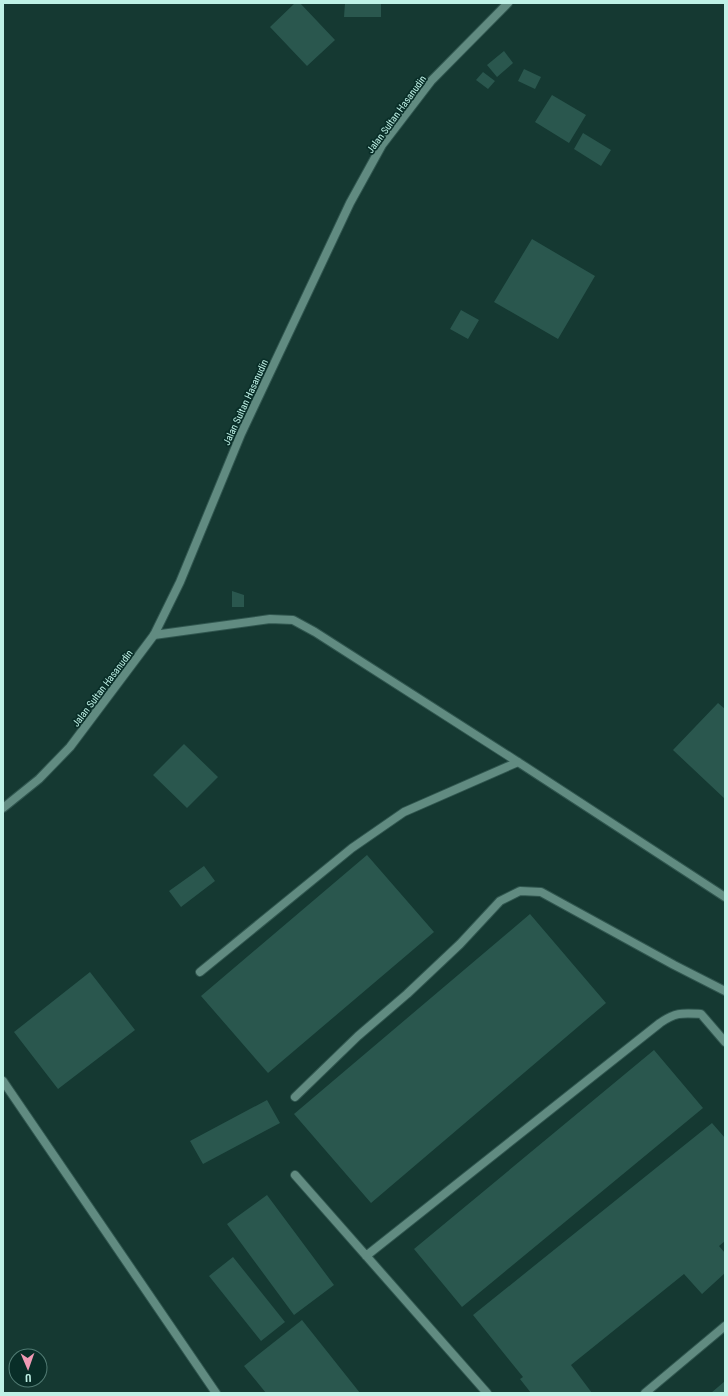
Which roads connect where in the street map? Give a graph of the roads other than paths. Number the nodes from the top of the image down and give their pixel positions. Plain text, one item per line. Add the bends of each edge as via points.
1 (508, 3) edge
2 (154, 635) junction
3 (518, 762) junction
4 (3, 808) edge
5 (725, 897) edge
6 (200, 972) dead end
7 (725, 991) edge
8 (725, 1042) edge
9 (3, 1081) edge
10 (295, 1097) dead end
11 (295, 1176) dead end
12 (366, 1256) junction
13 (725, 1326) edge
14 (216, 1393) edge
15 (487, 1393) edge
16 (645, 1393) edge

1 - 2 street, Jalan Sultan Hasanudin via 431,81 382,145 350,203 241,434 180,582
2 - 3 street via 270,619 293,620
2 - 4 street, Jalan Sultan Hasanudin via 70,747 39,779
3 - 5 street
3 - 6 street via 404,812 352,848
7 - 10 street via 674,966 541,892 520,891 500,901 460,944
8 - 12 street via 701,1014 684,1013 671,1016
9 - 14 street
11 - 12 street
12 - 15 street
13 - 16 street

